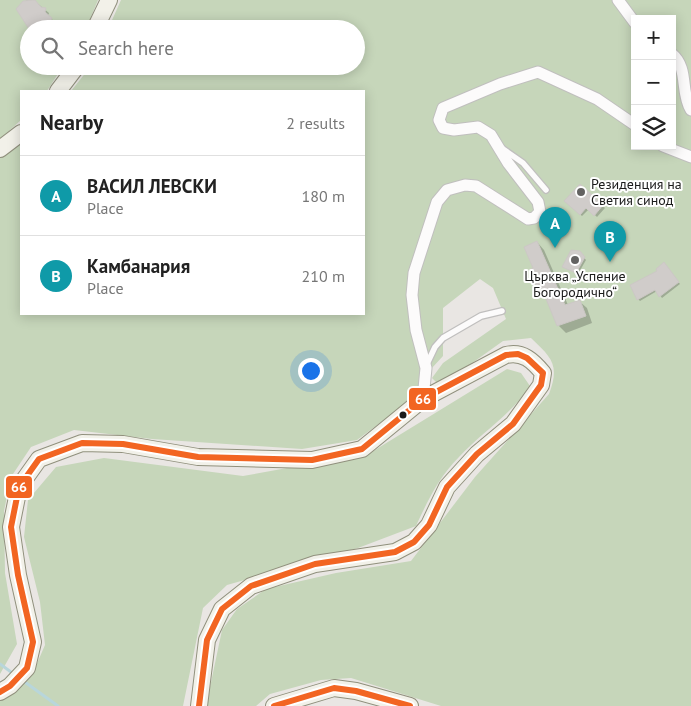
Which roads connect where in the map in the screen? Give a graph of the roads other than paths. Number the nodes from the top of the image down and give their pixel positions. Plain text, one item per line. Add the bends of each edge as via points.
1 (109, 0) edge
2 (618, 0) edge
3 (631, 18) edge
4 (100, 20) edge
5 (676, 60) edge
6 (70, 75) edge
7 (59, 90) edge
8 (691, 110) edge
9 (631, 122) edge
10 (20, 134) edge
11 (498, 145) junction
12 (0, 149) edge
13 (673, 150) edge
14 (691, 157) edge
15 (546, 190) dead end
16 (502, 311) dead end
17 (426, 368) junction
18 (424, 399) junction
19 (0, 692) edge
20 (199, 706) edge
21 (274, 706) edge
22 (410, 706) edge

1 - 4 street
2 - 3 street
5 - 8 street via 684,73 684,91
6 - 7 street
9 - 11 street via 597,99 538,72 452,103 439,114 443,128 478,127 491,135
10 - 12 street
11 - 15 lane via 523,163
11 - 17 street via 538,202 540,212 528,219 476,186 447,190 437,202 414,273 412,295 416,330
13 - 14 street
16 - 17 lane via 481,316 444,338 434,347
17 - 18 street
18 - 19 street via 362,449 312,460 198,458 123,444 82,443 39,459 19,487 11,527 33,642 27,668
18 - 20 street via 514,353 533,362 543,373 541,385 513,424 477,454 447,487 429,525 414,542 395,552 315,564 251,586 222,609 207,640
21 - 22 street via 334,688

